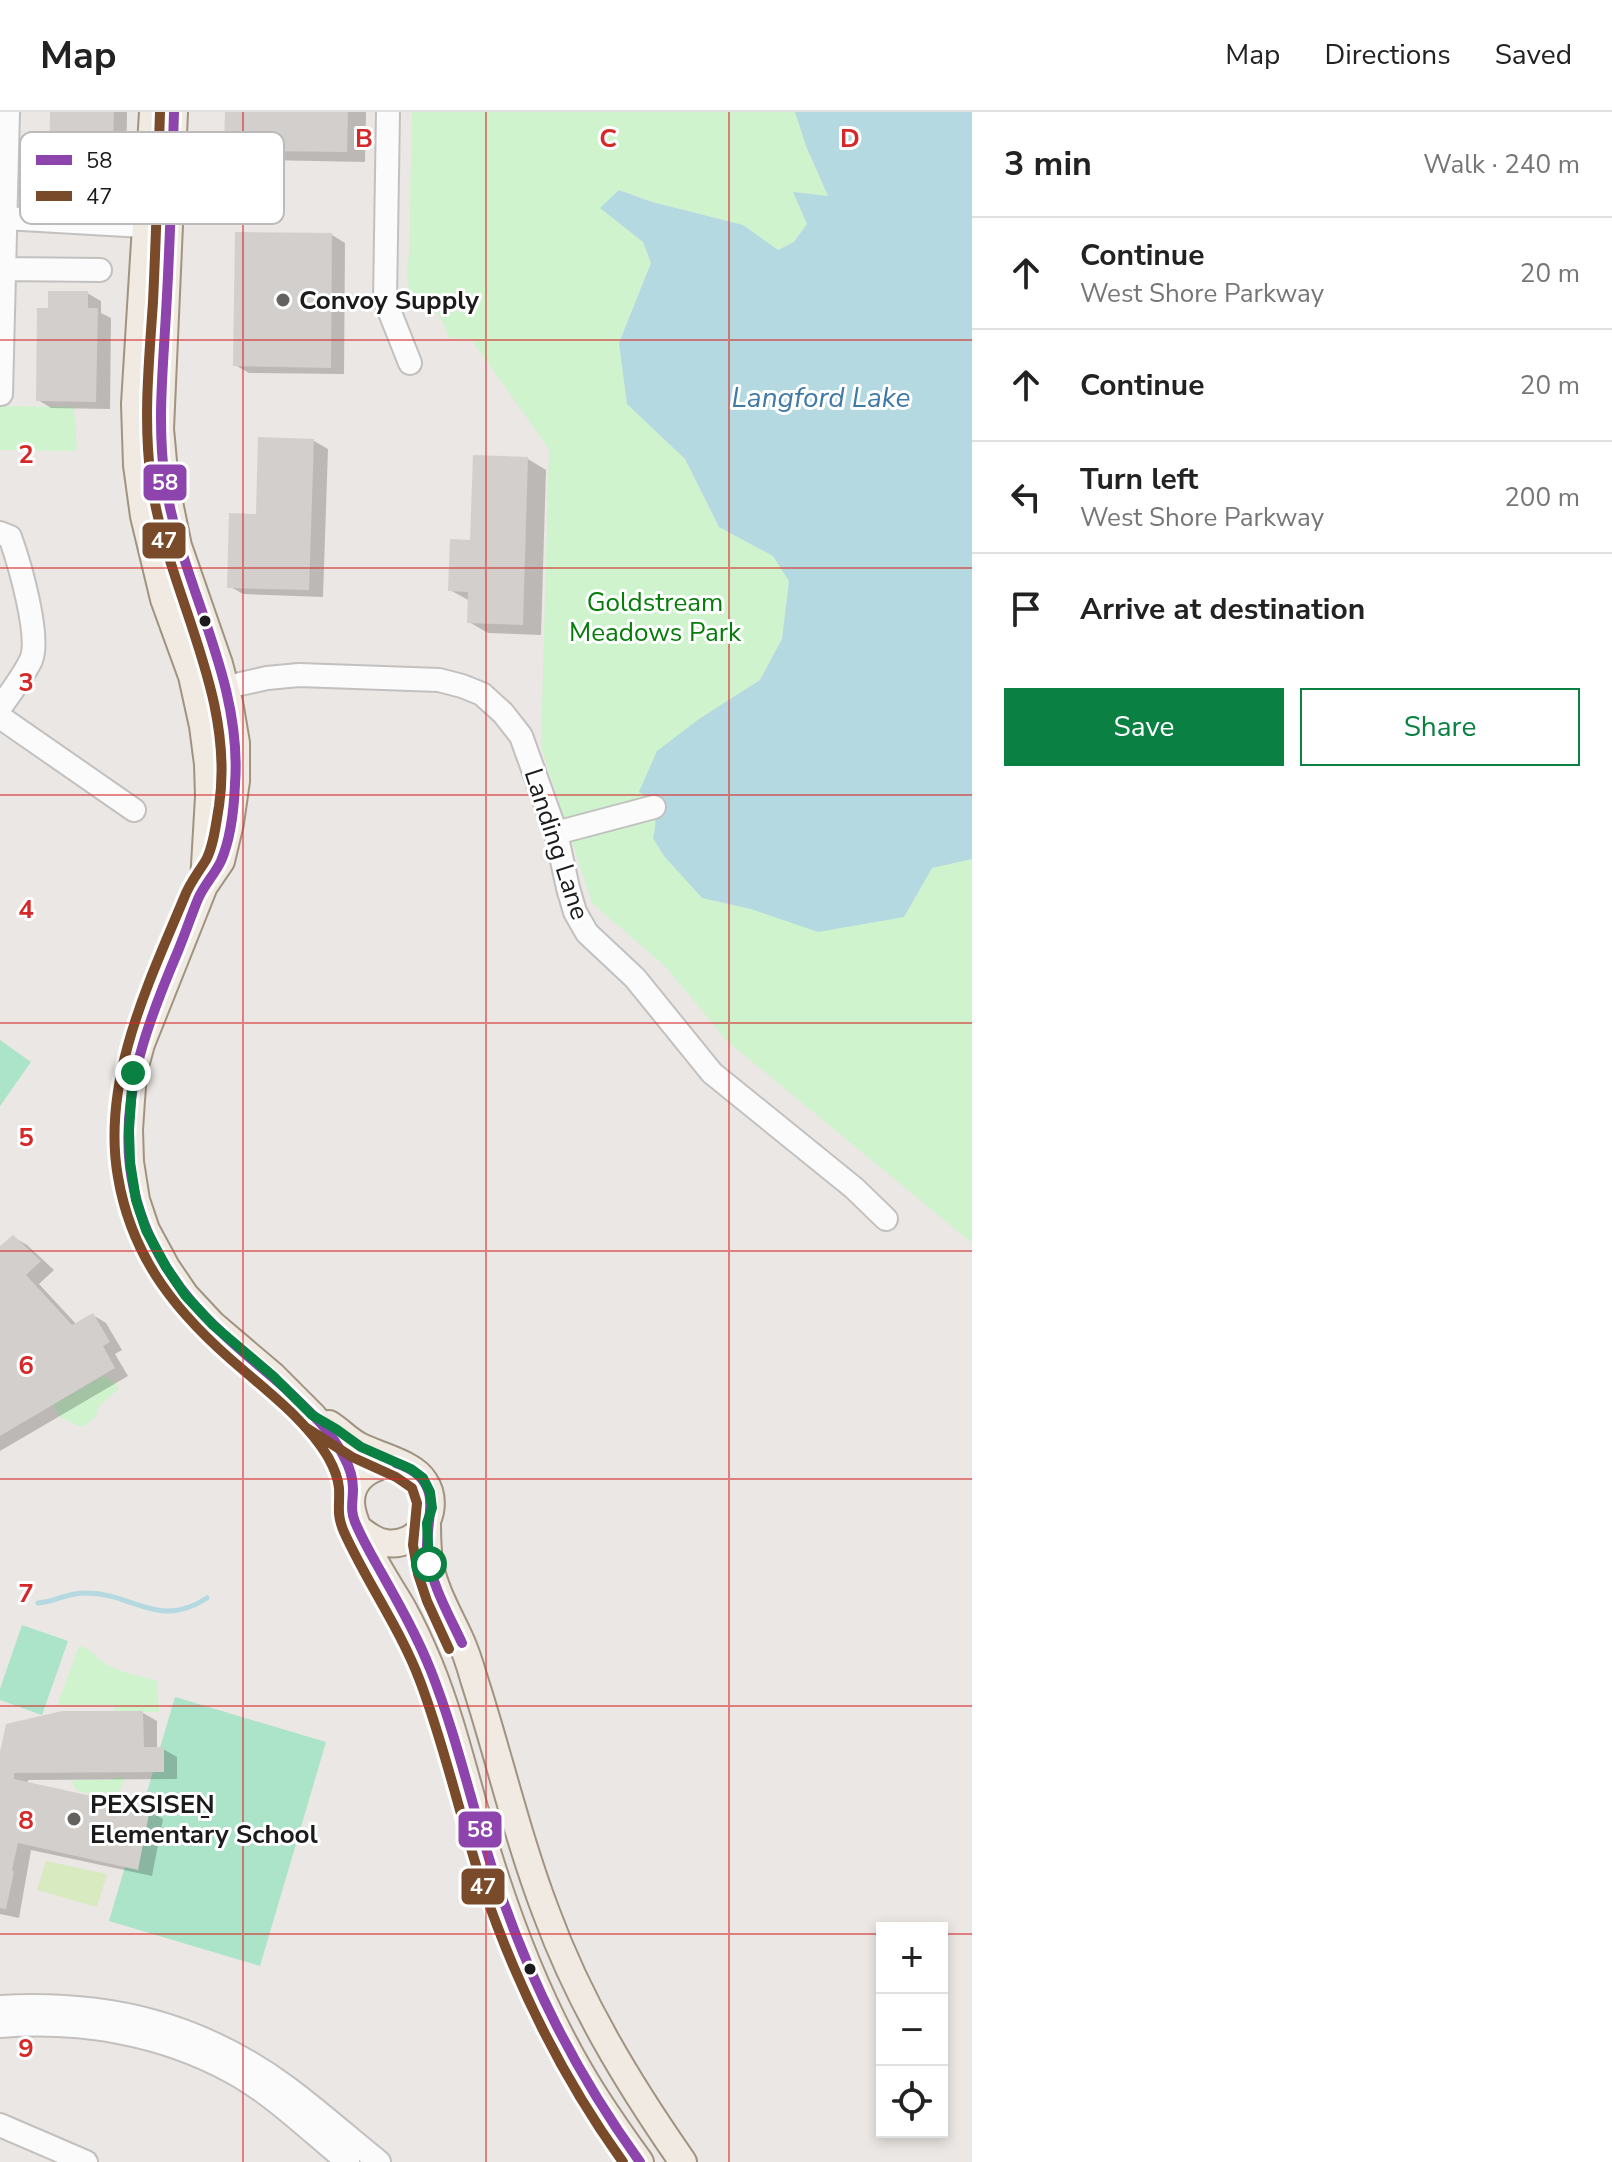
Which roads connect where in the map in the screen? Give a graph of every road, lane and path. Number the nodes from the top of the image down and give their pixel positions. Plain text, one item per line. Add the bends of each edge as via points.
1 (8, 112) edge
2 (153, 112) edge
3 (174, 112) edge
4 (388, 112) edge
5 (154, 132) edge
6 (171, 132) edge
7 (5, 218) junction
8 (20, 219) edge
9 (108, 224) edge
10 (159, 224) edge
11 (159, 224) edge
12 (159, 227) junction
13 (4, 269) junction
14 (100, 270) dead end
15 (410, 363) dead end
16 (1, 394) edge
17 (0, 533) edge
18 (225, 688) junction
19 (196, 694) junction
20 (0, 708) edge
21 (0, 717) edge
22 (654, 807) dead end
23 (134, 810) dead end
24 (556, 833) junction
25 (204, 886) junction
26 (886, 1219) dead end
27 (312, 1415) junction
28 (396, 1463) junction
29 (353, 1488) junction
30 (427, 1523) junction
31 (359, 1529) junction
32 (0, 2007) edge
33 (0, 2026) edge
34 (0, 2125) edge
35 (618, 2132) junction
36 (60, 2157) edge
37 (86, 2162) edge
38 (348, 2162) edge
39 (379, 2162) edge
40 (626, 2162) edge
41 (640, 2162) edge
42 (683, 2162) edge

1 - 7 street
2 - 5 main road
3 - 6 main road
4 - 15 street via 385,300
7 - 8 street
7 - 13 street
9 - 12 street
10 - 12 main road
11 - 12 main road
12 - 18 main road via 165,483 178,546
12 - 19 main road via 135,404 137,465 164,599
13 - 14 street
13 - 16 street
17 - 20 street via 10,537 17,557 34,636 32,658
18 - 19 street, Landing Lane
18 - 24 street, Landing Lane via 299,675 439,680 482,694 521,736
18 - 25 main road via 236,743 236,781 221,861
19 - 25 main road via 208,764
21 - 23 street
22 - 24 street
24 - 26 street, Landing Lane via 571,900 587,933 635,978 712,1073
25 - 27 main road via 133,1073 129,1130 136,1200 146,1230 185,1295
27 - 28 main road
27 - 29 main road via 339,1447
28 - 29 main road via 365,1472
28 - 30 main road via 423,1478 432,1508
29 - 31 main road via 352,1515
30 - 31 main road via 417,1535 386,1544
30 - 42 main road via 434,1581 472,1673 546,1913 594,2022
31 - 35 main road via 430,1668 528,1965 579,2071
32 - 39 street via 68,2006 129,2014 208,2040 288,2088
33 - 38 street via 102,2028 196,2055 270,2098
34 - 36 street
35 - 40 main road
35 - 41 main road
36 - 37 street

